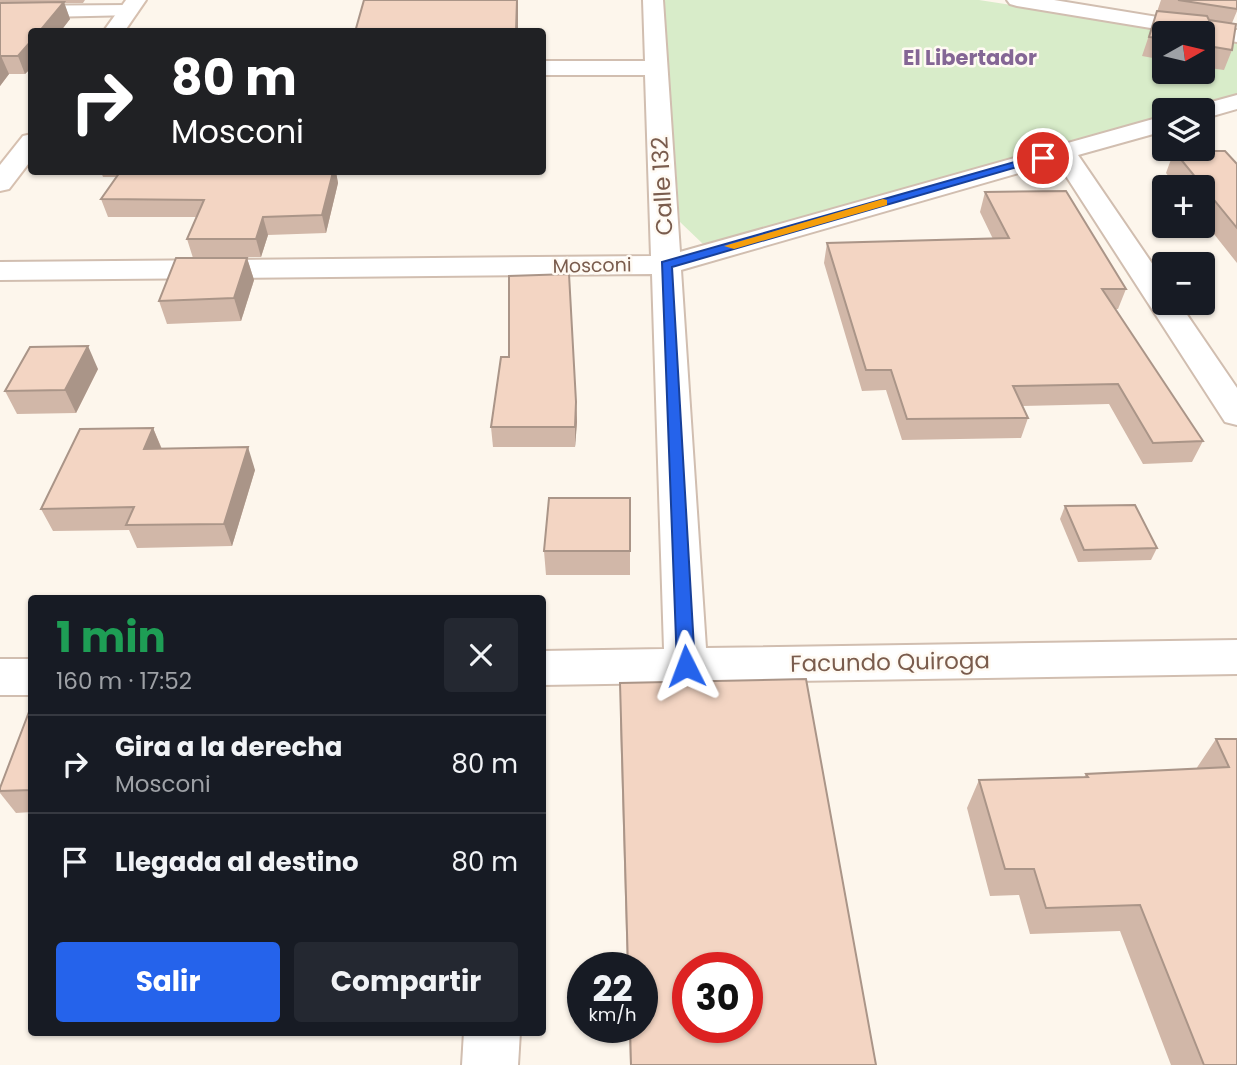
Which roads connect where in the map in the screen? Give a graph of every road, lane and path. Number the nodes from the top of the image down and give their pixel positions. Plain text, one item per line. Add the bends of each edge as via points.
1 (653, 0) edge
2 (1017, 0) edge
3 (132, 5) edge
4 (0, 12) edge
5 (116, 28) edge
6 (1237, 36) edge
7 (546, 68) edge
8 (655, 68) junction
9 (1237, 103) edge
10 (1215, 109) edge
11 (1152, 126) edge
12 (28, 146) edge
13 (1063, 152) junction
14 (0, 183) edge
15 (666, 265) junction
16 (0, 271) edge
17 (1237, 414) edge
18 (1237, 657) edge
19 (686, 666) junction
20 (546, 668) edge
21 (0, 677) edge
22 (28, 677) edge
23 (492, 1036) edge
24 (490, 1065) edge

1 - 8 street, Calle 132
2 - 6 street
3 - 4 street
3 - 5 street
7 - 8 street
8 - 15 street, Calle 132
9 - 10 street
11 - 13 street, Mosconi
12 - 14 street
13 - 15 street, Mosconi
13 - 17 street
15 - 16 street, Mosconi
15 - 19 street, Calle 132
18 - 19 street, Facundo Quiroga
19 - 20 street, Facundo Quiroga
21 - 22 street
23 - 24 street

